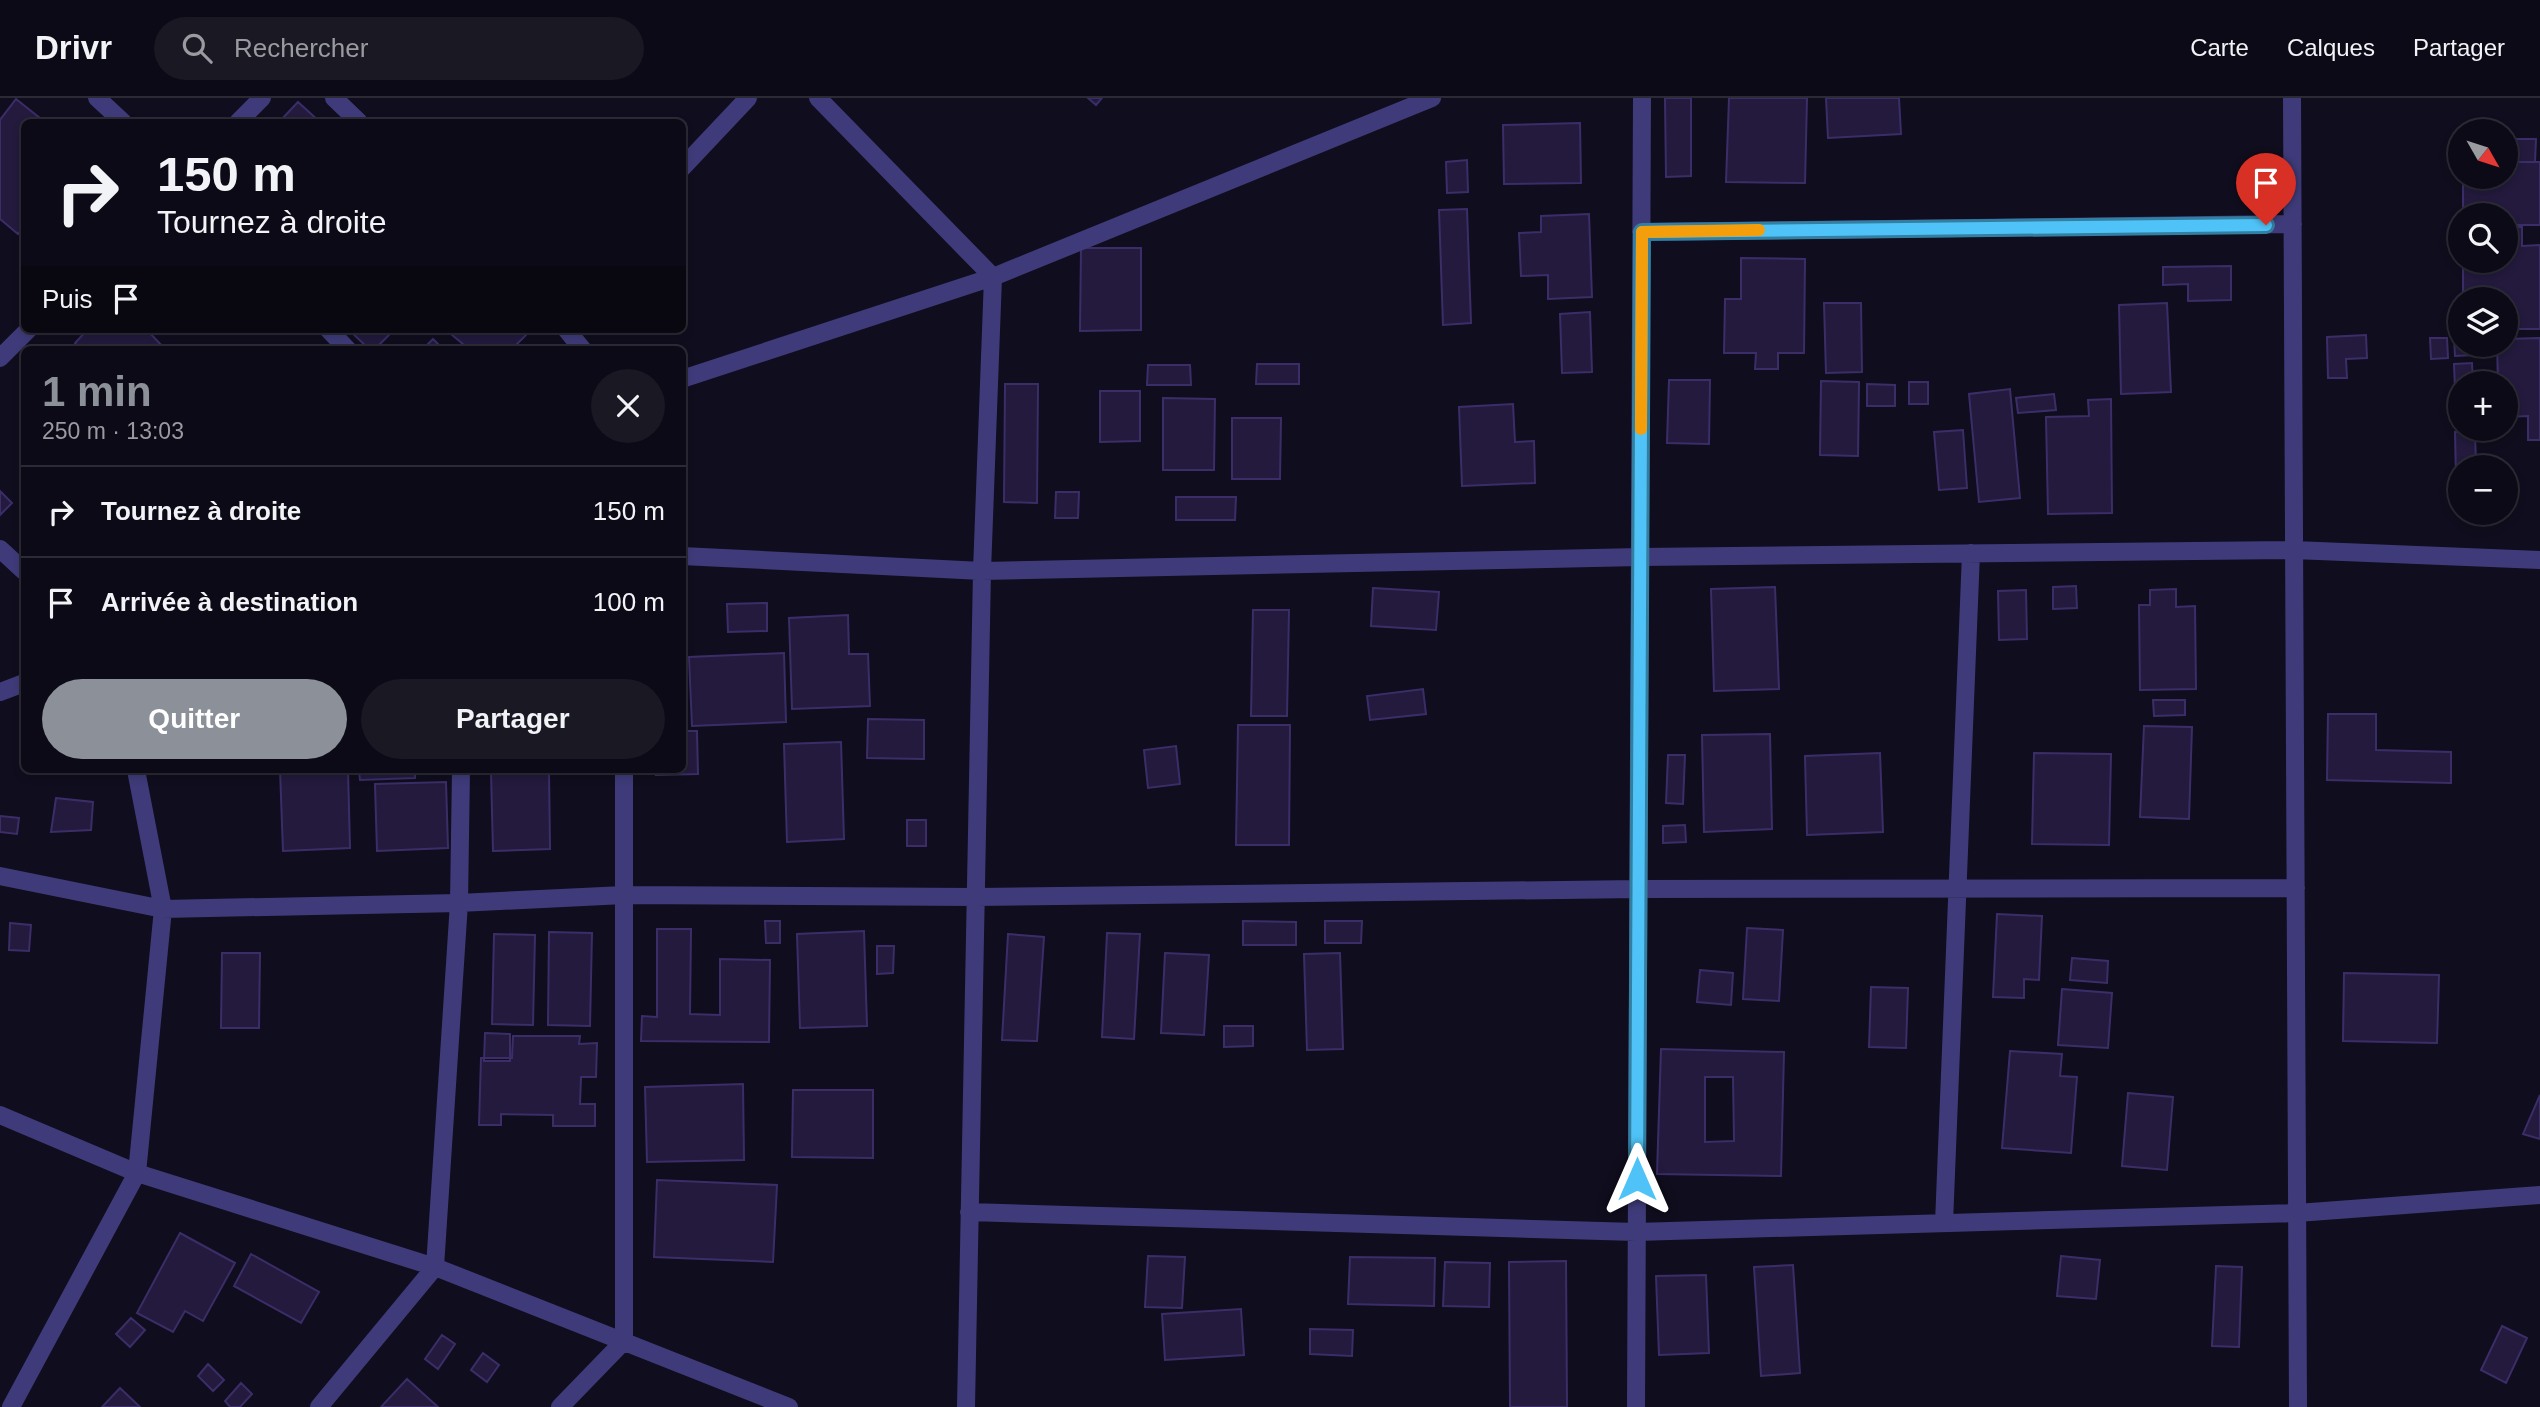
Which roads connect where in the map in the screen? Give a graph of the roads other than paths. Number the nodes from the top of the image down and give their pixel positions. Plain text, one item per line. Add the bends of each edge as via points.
1 (97, 98) edge
2 (262, 98) edge
3 (334, 98) edge
4 (748, 98) edge
5 (818, 98) edge
6 (1432, 98) edge
7 (1642, 98) edge
8 (2292, 98) edge
9 (120, 119) edge
10 (242, 119) edge
11 (356, 119) edge
12 (686, 164) edge
13 (2293, 224) junction
14 (1642, 232) junction
15 (993, 276) junction
16 (25, 333) edge
17 (332, 333) edge
18 (344, 346) edge
19 (0, 358) edge
20 (686, 378) edge
21 (0, 549) edge
22 (2294, 550) junction
23 (1971, 553) junction
24 (686, 556) edge
25 (1640, 557) junction
26 (2540, 560) edge
27 (21, 567) edge
28 (982, 571) junction
29 (21, 684) edge
30 (0, 692) edge
31 (137, 773) edge
32 (461, 773) edge
33 (624, 773) edge
34 (0, 876) edge
35 (1958, 888) junction
36 (2296, 888) junction
37 (1638, 889) junction
38 (624, 895) junction
39 (976, 897) junction
40 (459, 903) junction
41 (163, 909) junction
42 (0, 1115) edge
43 (137, 1173) junction
44 (2540, 1195) edge
45 (970, 1212) junction
46 (2297, 1213) junction
47 (1944, 1223) junction
48 (1636, 1231) junction
49 (435, 1267) junction
50 (624, 1341) junction
51 (11, 1407) edge
52 (319, 1407) edge
53 (560, 1407) edge
54 (789, 1407) edge
55 (966, 1407) edge
56 (1636, 1407) edge
57 (2298, 1407) edge

1 - 9 street
2 - 10 street
3 - 11 street
4 - 12 street
5 - 15 street
6 - 15 street
7 - 14 street
8 - 13 street
13 - 14 street
13 - 22 street
14 - 25 street
15 - 20 street
15 - 28 street
16 - 19 street
17 - 18 street
21 - 27 street
22 - 23 street
22 - 26 street
22 - 36 street
23 - 25 street
23 - 35 street
24 - 28 street
25 - 28 street
25 - 37 street
28 - 39 street
29 - 30 street
31 - 41 street
32 - 40 street
33 - 38 street
34 - 41 street
35 - 36 street
35 - 37 street
35 - 47 street
36 - 46 street
37 - 39 street
37 - 48 street
38 - 39 street
38 - 40 street
38 - 50 street
39 - 45 street
40 - 41 street
40 - 49 street
41 - 43 street
42 - 43 street
43 - 49 street
43 - 51 street
44 - 46 street
45 - 48 street
45 - 55 street
46 - 47 street
46 - 57 street
47 - 48 street
48 - 56 street
49 - 50 street
49 - 52 street
50 - 53 street
50 - 54 street

